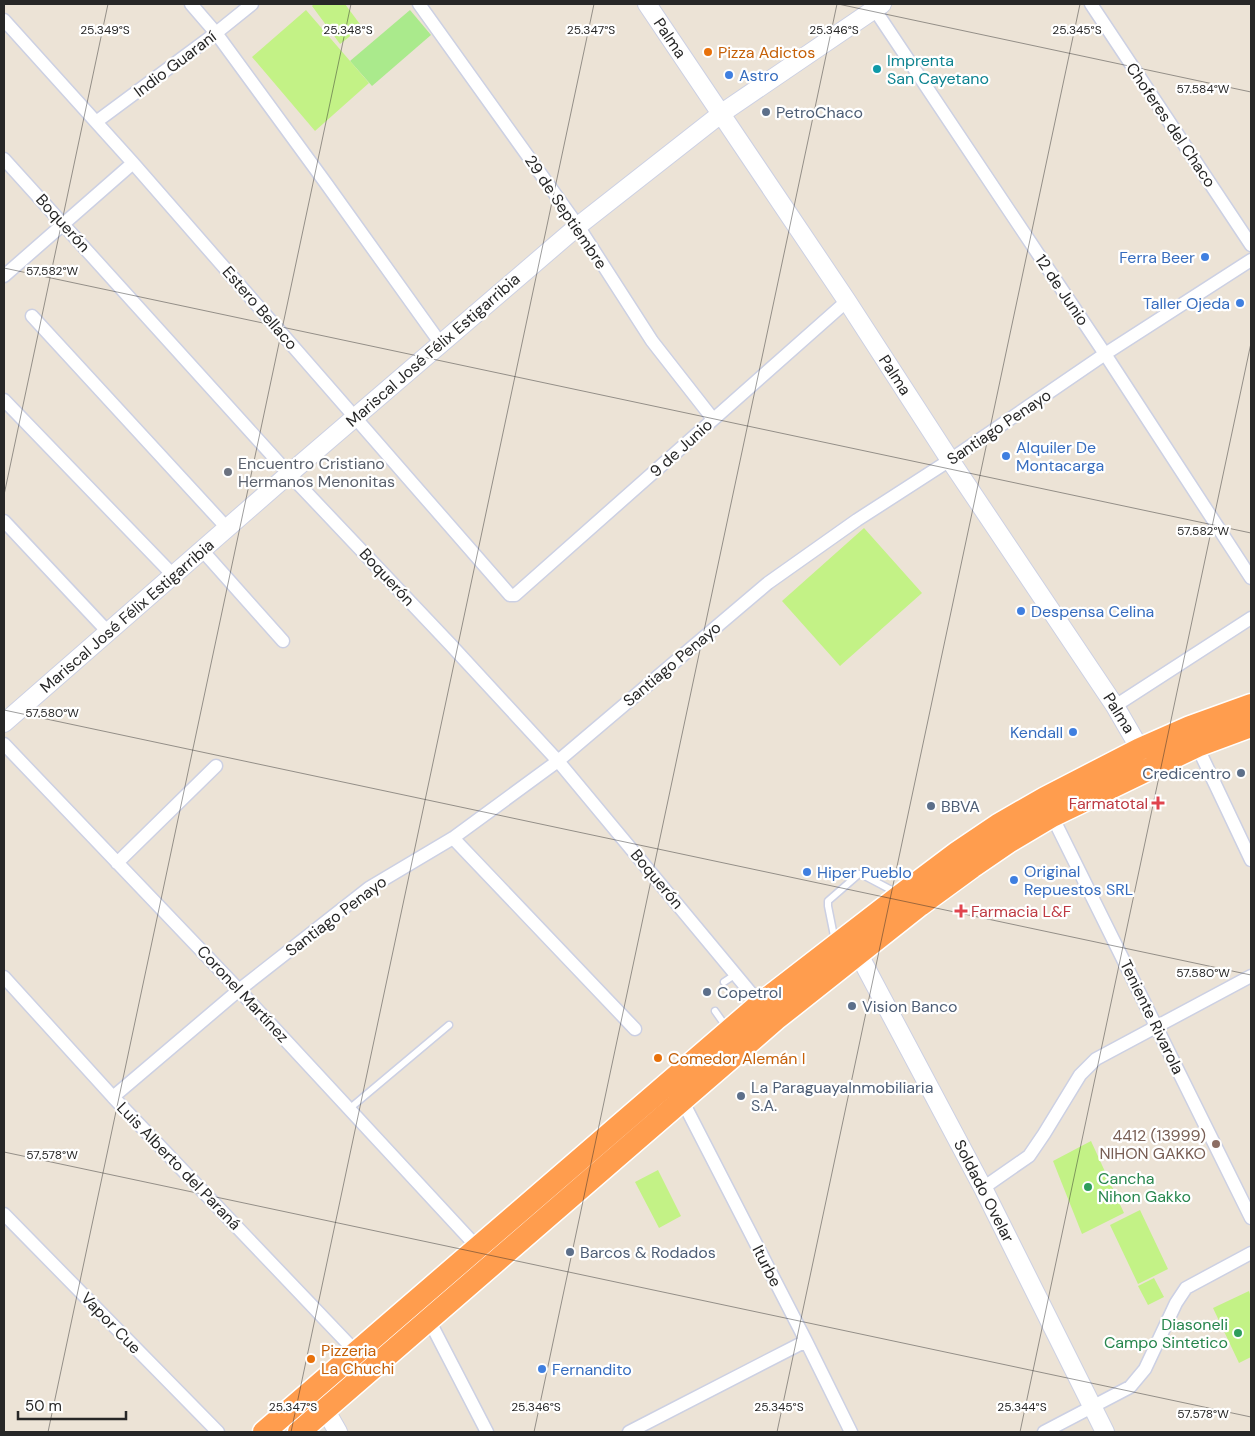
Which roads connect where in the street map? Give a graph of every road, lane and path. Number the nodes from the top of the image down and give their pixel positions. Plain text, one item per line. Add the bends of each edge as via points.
1 (191, 4) edge
2 (252, 4) edge
3 (419, 4) edge
4 (647, 4) edge
5 (1091, 4) edge
6 (876, 5) edge
7 (4, 20) edge
8 (216, 33) junction
9 (722, 113) junction
10 (96, 122) junction
11 (4, 159) edge
12 (134, 164) junction
13 (65, 225) junction
14 (578, 226) junction
15 (1251, 245) edge
16 (1251, 260) edge
17 (4, 276) edge
18 (847, 300) junction
19 (32, 316) dead end
20 (440, 344) junction
21 (1105, 354) junction
22 (4, 400) edge
23 (355, 417) junction
24 (713, 419) junction
25 (950, 460) junction
26 (290, 474) junction
27 (4, 521) edge
28 (227, 528) junction
29 (202, 550) junction
30 (173, 575) junction
31 (1251, 578) edge
32 (515, 595) joint
33 (1251, 618) edge
34 (108, 632) junction
35 (283, 641) dead end
36 (1251, 705) edge
37 (1116, 706) junction
38 (4, 723) edge
39 (1251, 726) edge
40 (4, 744) edge
41 (1197, 746) junction
42 (1140, 749) junction
43 (558, 761) junction
44 (216, 766) dead end
45 (1052, 816) junction
46 (453, 838) junction
47 (1251, 860) edge
48 (117, 863) junction
49 (901, 895) junction
50 (847, 945) junction
51 (736, 974) junction
52 (1251, 976) edge
53 (4, 977) edge
54 (724, 982) dead end
55 (239, 990) junction
56 (760, 1004) junction
57 (715, 1011) dead end
58 (449, 1025) dead end
59 (1157, 1027) junction
60 (635, 1030) dead end
61 (729, 1031) junction
62 (114, 1097) junction
63 (682, 1100) junction
64 (350, 1109) junction
65 (983, 1188) junction
66 (4, 1214) edge
67 (1251, 1218) edge
68 (478, 1248) junction
69 (1251, 1252) edge
70 (429, 1320) junction
71 (806, 1342) junction
72 (357, 1353) junction
73 (1093, 1407) junction
74 (326, 1411) junction
75 (218, 1432) edge
76 (264, 1432) edge
77 (299, 1432) edge
78 (338, 1432) edge
79 (487, 1432) edge
80 (629, 1432) edge
81 (851, 1432) edge
82 (1044, 1432) edge
83 (1105, 1432) edge

1 - 8 street
2 - 8 street, Indio Guaraní
3 - 14 street, 29 de Septiembre
4 - 9 street, Palma
5 - 15 street, Choferes del Chaco
6 - 9 street, Mariscal José Félix Estigarribia
6 - 21 street, 12 de Junio
7 - 10 street, Estero Bellaco
8 - 10 street, Indio Guaraní
8 - 20 street
9 - 14 street, Mariscal José Félix Estigarribia
9 - 18 street, Palma
10 - 12 street, Estero Bellaco
11 - 13 street, Boquerón
12 - 13 street
12 - 23 street, Estero Bellaco
13 - 17 street
13 - 26 street, Boquerón
14 - 20 street, Mariscal José Félix Estigarribia
14 - 24 street, 29 de Septiembre via 652,341
16 - 21 street, Santiago Penayo
18 - 24 street, 9 de Junio
18 - 25 street, Palma
19 - 28 street
20 - 23 street, Mariscal José Félix Estigarribia
21 - 25 street, Santiago Penayo
21 - 31 street, 12 de Junio
22 - 30 street
23 - 26 street, Mariscal José Félix Estigarribia
23 - 32 street, Estero Bellaco via 510,595
24 - 32 street, 9 de Junio
25 - 37 street, Palma
25 - 43 street, Santiago Penayo via 768,583
26 - 28 street, Mariscal José Félix Estigarribia
26 - 43 street, Boquerón
27 - 34 street
28 - 29 street, Mariscal José Félix Estigarribia
29 - 30 street, Mariscal José Félix Estigarribia
29 - 35 street
30 - 34 street, Mariscal José Félix Estigarribia
33 - 37 street
34 - 38 street, Mariscal José Félix Estigarribia
36 - 42 highway
37 - 42 street, Palma
39 - 41 highway
40 - 48 street, Coronel Martínez
41 - 45 highway
41 - 47 street
42 - 49 highway via 998,825
43 - 46 street, Santiago Penayo
43 - 51 street, Boquerón
44 - 48 street
45 - 50 highway
45 - 59 street, Teniente Rivarola
46 - 55 street, Santiago Penayo via 369,888
46 - 60 street
48 - 55 street, Coronel Martínez
49 - 50 highway
49 - 50 lane via 858,874 828,901
50 - 56 highway
50 - 63 highway via 776,1019
50 - 65 street, Soldado Ovelar
51 - 54 lane
51 - 56 street, Boquerón
52 - 59 street
53 - 62 street, Luis Alberto del Paraná
55 - 62 street, Santiago Penayo
55 - 64 street, Coronel Martínez
56 - 61 highway
57 - 61 lane
58 - 64 lane
59 - 65 street via 1096,1059 1080,1076 1029,1156
59 - 67 street, Teniente Rivarola
61 - 68 highway
62 - 72 street, Luis Alberto del Paraná
63 - 70 highway
63 - 71 street, Iturbe
64 - 68 street, Coronel Martínez
65 - 73 street, Soldado Ovelar
66 - 75 street, Vapor Cue
68 - 72 highway
69 - 73 street via 1186,1288 1145,1369 1130,1387
70 - 74 highway
70 - 79 street
71 - 80 street
71 - 81 street, Iturbe
72 - 76 highway
73 - 82 street
73 - 83 street, Soldado Ovelar
74 - 77 highway
74 - 78 street

